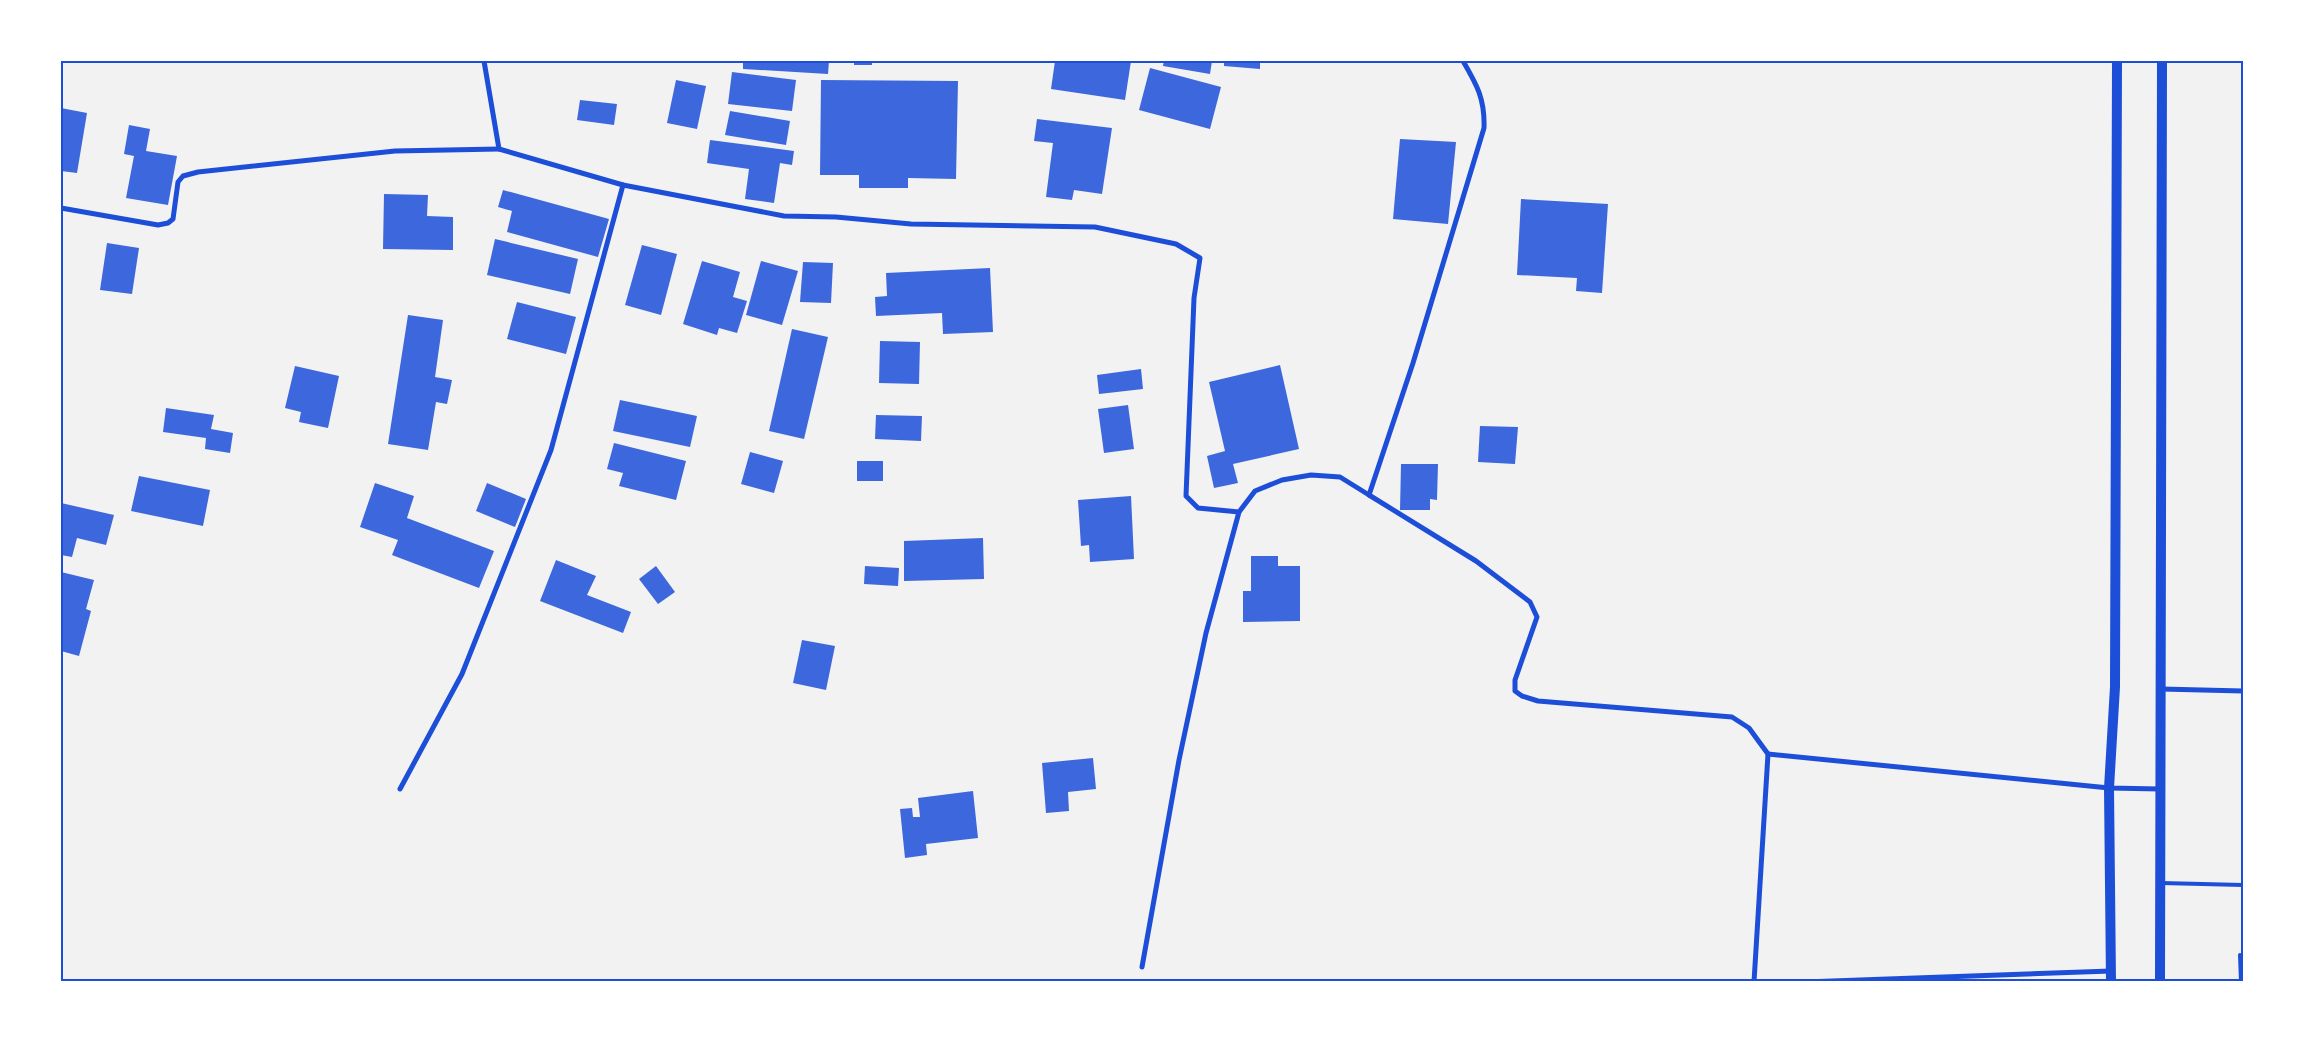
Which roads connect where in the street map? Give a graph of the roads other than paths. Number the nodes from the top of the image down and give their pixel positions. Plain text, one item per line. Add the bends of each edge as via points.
1 (484, 61) edge
2 (1463, 61) edge
3 (2117, 61) edge
4 (2162, 61) edge
5 (499, 149) junction
6 (623, 185) junction
7 (61, 208) edge
8 (1369, 495) junction
9 (1239, 512) junction
10 (2161, 689) junction
11 (2243, 691) edge
12 (1768, 754) junction
13 (2110, 788) junction
14 (400, 789) dead end
15 (2160, 790) junction
16 (2159, 883) junction
17 (2243, 885) edge
18 (2240, 956) dead end
19 (1142, 967) dead end
20 (2111, 976) edge
21 (1754, 982) edge
22 (1804, 982) edge
23 (2160, 982) edge
24 (2240, 982) edge

1 - 5 street
2 - 8 street via 1478,86 1484,108 1484,128 1413,363
3 - 13 main road via 2115,687
4 - 10 main road
5 - 6 street
5 - 7 street via 395,151 198,172 183,176 178,182 173,219 158,225
6 - 9 street via 784,216 911,224 1095,227 1176,244 1200,258 1194,298 1186,496 1198,508
6 - 14 street via 551,450 462,674
8 - 9 street via 1340,477 1311,474 1282,480 1255,491
8 - 12 street via 1476,561 1530,602 1537,617 1515,680 1516,690 1522,696 1538,701 1732,718 1749,728
9 - 19 street via 1206,633 1181,750
10 - 11 street
10 - 15 main road
12 - 13 street
12 - 21 street
13 - 15 street
13 - 20 main road
15 - 16 main road
16 - 17 lane
16 - 23 main road
18 - 24 lane
20 - 22 street

